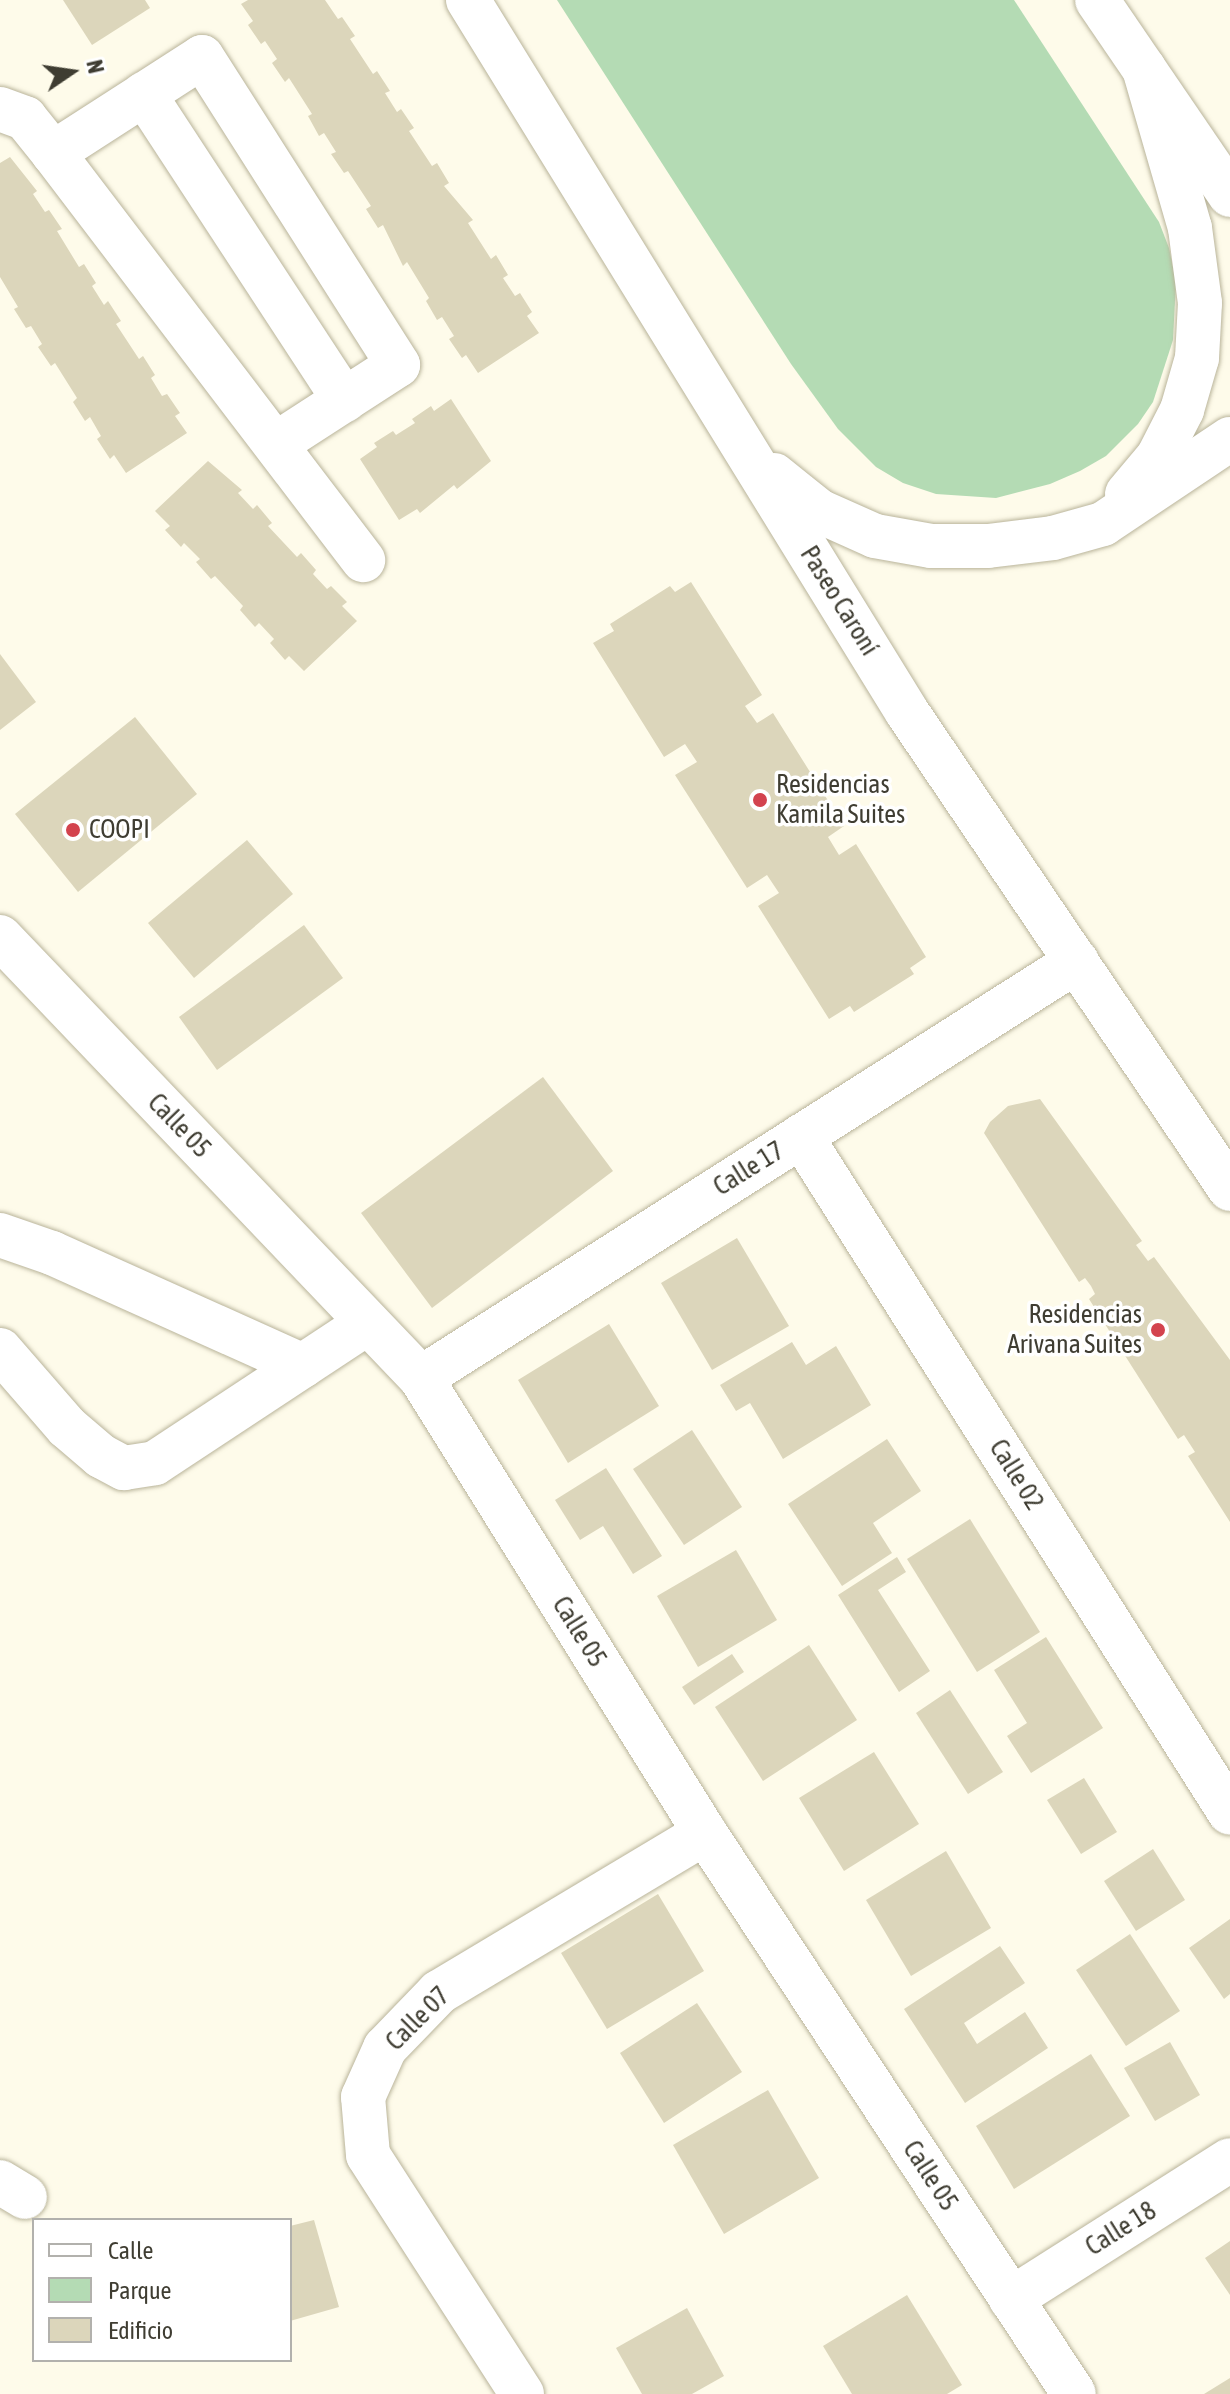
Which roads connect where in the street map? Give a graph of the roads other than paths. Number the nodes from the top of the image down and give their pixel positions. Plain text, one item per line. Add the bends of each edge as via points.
1 (468, 0) edge
2 (1097, 0) edge
3 (1144, 69) junction
4 (144, 94) junction
5 (0, 109) edge
6 (53, 153) junction
7 (1230, 195) edge
8 (344, 400) junction
9 (1230, 439) edge
10 (276, 444) junction
11 (750, 456) junction
12 (1103, 524) junction
13 (363, 560) dead end
14 (0, 937) edge
15 (1077, 961) junction
16 (801, 1136) junction
17 (1230, 1189) edge
18 (0, 1235) edge
19 (367, 1323) junction
20 (0, 1350) edge
21 (303, 1366) junction
22 (421, 1378) junction
23 (1230, 1813) edge
24 (705, 1833) junction
25 (1230, 2160) edge
26 (1011, 2299) junction
27 (522, 2394) edge
28 (1074, 2394) edge

1 - 11 street, Paseo Caroní
2 - 3 street
3 - 7 street
3 - 12 street via 1190,228 1200,303 1197,358 1182,410 1158,457
4 - 6 street
4 - 8 street
4 - 8 street via 202,57 398,365
5 - 6 street via 25,118
6 - 10 street
8 - 10 street
9 - 12 street
10 - 13 street
11 - 12 street via 819,511 875,536 931,546 988,546 1053,538
11 - 15 street, Paseo Caroní via 907,712
14 - 19 street, Calle 05
15 - 16 street, Calle 17
15 - 17 street, Paseo Caroní
16 - 22 street, Calle 17
16 - 23 street, Calle 02
18 - 21 street via 52,1253
19 - 21 street
19 - 22 street, Calle 05
20 - 21 street via 67,1427 124,1468 155,1463
22 - 24 street, Calle 05
24 - 26 street, Calle 05
24 - 27 street, Calle 07 via 439,1992 385,2048 363,2097 368,2155
25 - 26 street, Calle 18
26 - 28 street, Calle 05

